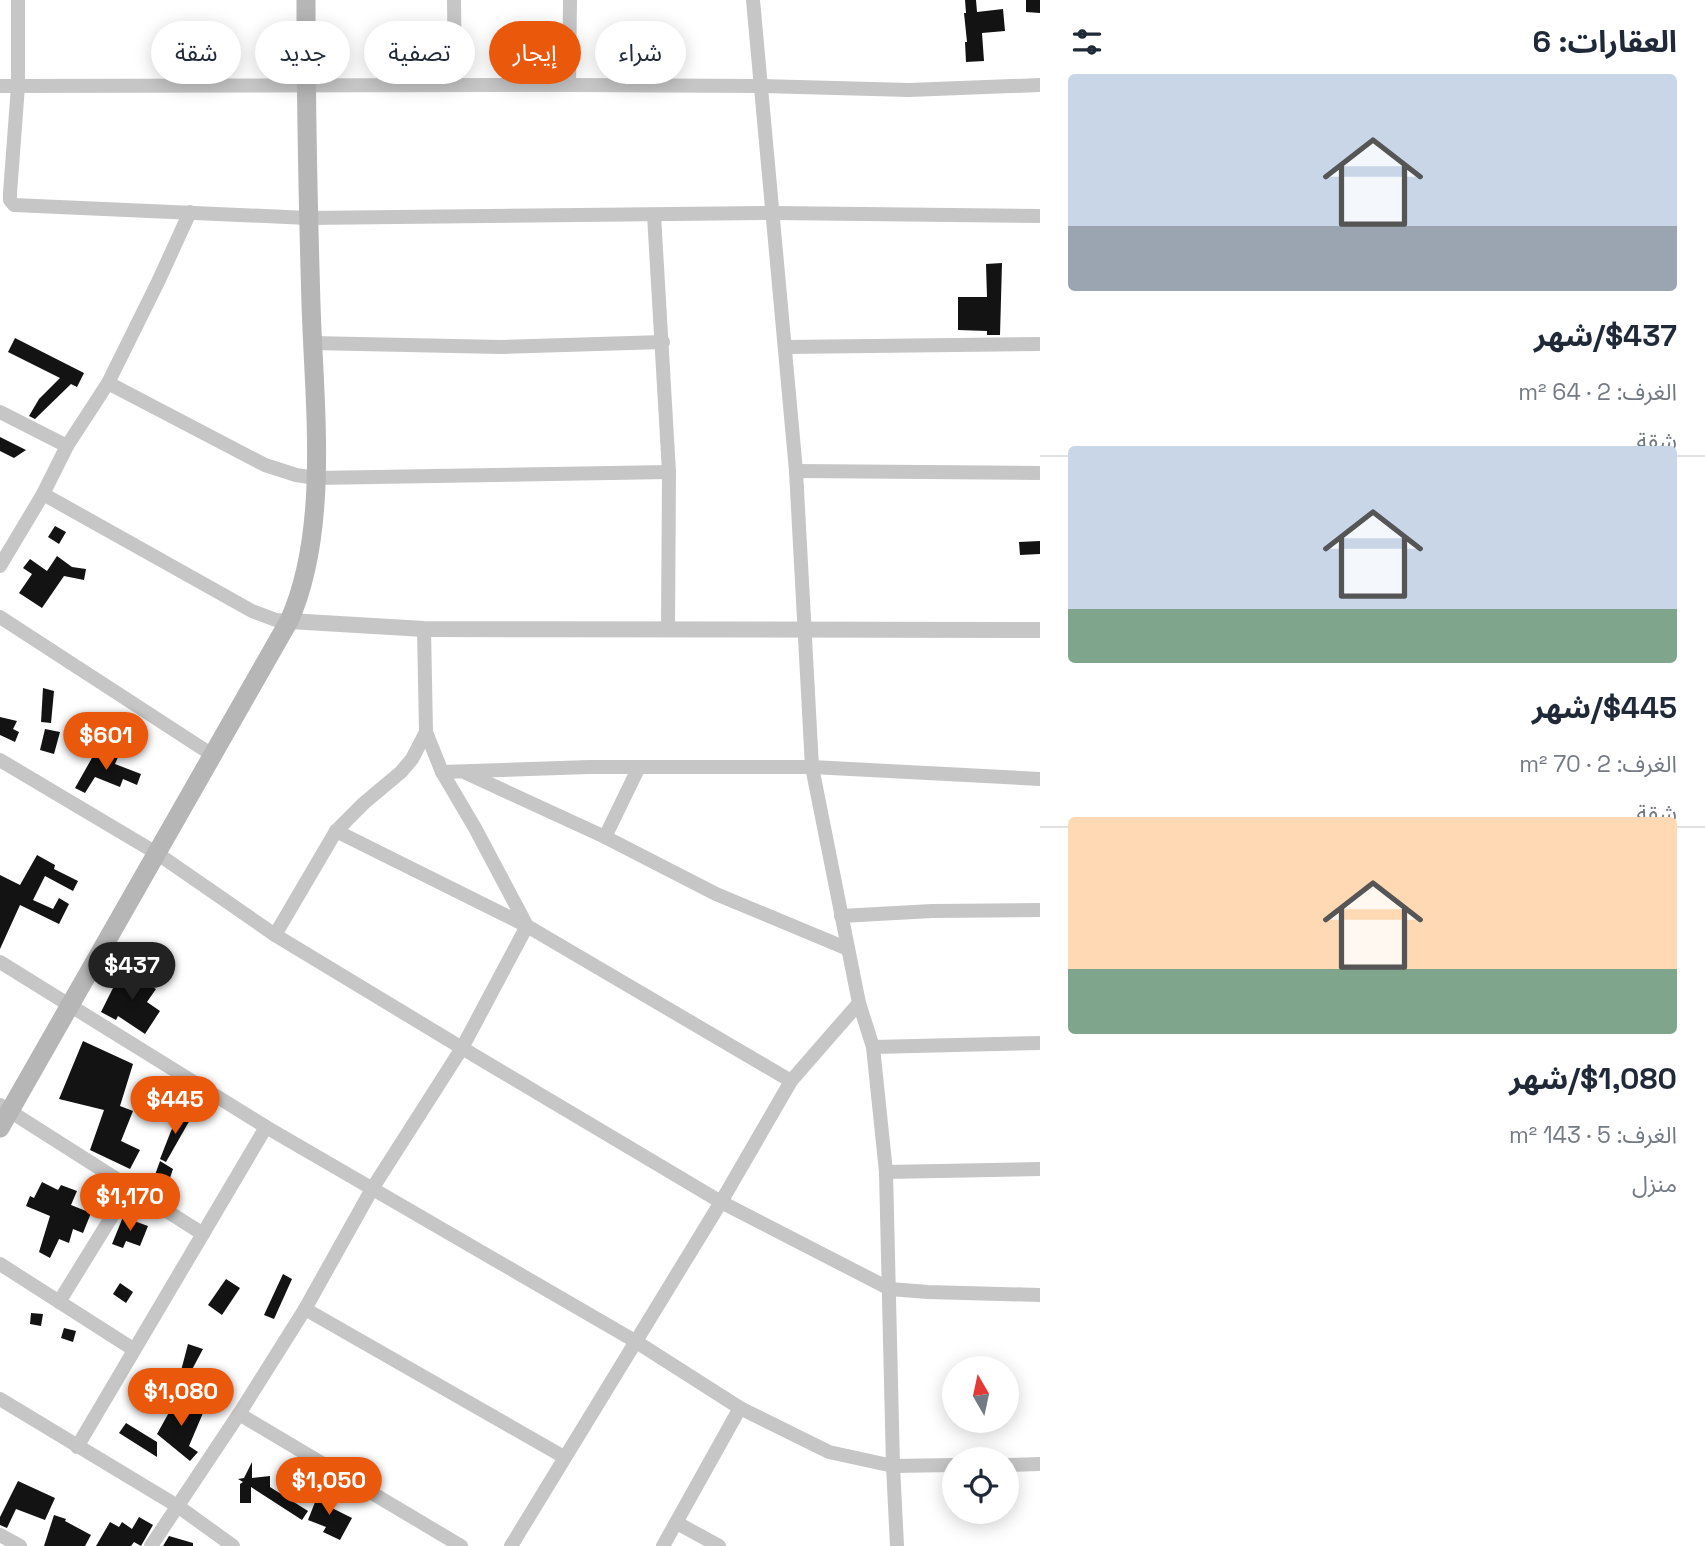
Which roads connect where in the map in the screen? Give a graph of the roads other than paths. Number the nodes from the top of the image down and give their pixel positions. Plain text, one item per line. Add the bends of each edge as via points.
1 (18, 0) edge
2 (306, 0) edge
3 (454, 0) edge
4 (570, 0) edge
5 (752, 0) edge
6 (455, 85) junction
7 (569, 85) junction
8 (1040, 85) edge
9 (0, 86) edge
10 (18, 86) junction
11 (306, 86) junction
12 (760, 86) junction
13 (190, 212) junction
14 (773, 213) junction
15 (654, 215) junction
16 (1040, 216) edge
17 (308, 218) junction
18 (663, 342) junction
19 (312, 343) junction
20 (1040, 344) edge
21 (786, 347) junction
22 (108, 383) junction
23 (0, 412) edge
24 (67, 446) junction
25 (796, 471) junction
26 (669, 472) junction
27 (1040, 473) edge
28 (316, 478) junction
29 (43, 494) junction
30 (0, 566) edge
31 (0, 617) edge
32 (289, 621) junction
33 (424, 629) junction
34 (668, 630) junction
35 (806, 630) junction
36 (1040, 630) edge
37 (426, 732) junction
38 (214, 756) junction
39 (0, 760) edge
40 (813, 767) junction
41 (638, 769) junction
42 (462, 771) junction
43 (442, 772) junction
44 (1040, 779) edge
45 (335, 831) junction
46 (605, 838) junction
47 (158, 854) junction
48 (1040, 910) edge
49 (841, 916) junction
50 (527, 926) junction
51 (275, 935) junction
52 (848, 948) junction
53 (0, 962) edge
54 (859, 1003) junction
55 (71, 1005) junction
56 (1040, 1043) edge
57 (873, 1047) junction
58 (462, 1048) junction
59 (791, 1082) junction
60 (5, 1108) edge
61 (266, 1127) junction
62 (0, 1128) edge
63 (1040, 1169) edge
64 (886, 1171) junction
65 (130, 1187) junction
66 (372, 1189) junction
67 (721, 1202) junction
68 (203, 1234) junction
69 (0, 1264) edge
70 (890, 1289) junction
71 (1040, 1296) edge
72 (59, 1301) junction
73 (305, 1309) junction
74 (635, 1341) junction
75 (134, 1349) junction
76 (0, 1399) edge
77 (740, 1408) junction
78 (240, 1414) junction
79 (77, 1447) junction
80 (565, 1457) junction
81 (1040, 1464) edge
82 (942, 1465) edge
83 (1019, 1465) edge
84 (893, 1466) junction
85 (179, 1507) junction
86 (677, 1523) junction
87 (0, 1535) edge
88 (20, 1546) edge
89 (151, 1546) edge
90 (233, 1546) edge
91 (461, 1546) edge
92 (511, 1546) edge
93 (663, 1546) edge
94 (719, 1546) edge
95 (897, 1546) edge

1 - 10 street
2 - 11 main road
3 - 6 street
4 - 7 street
5 - 12 street
6 - 7 street
6 - 11 street
7 - 12 street
8 - 12 street via 909,90
9 - 10 street
10 - 11 street
10 - 13 street via 10,193 14,205
11 - 17 main road
12 - 14 street
13 - 17 street
13 - 22 street
14 - 15 street
14 - 16 street
14 - 21 street
15 - 17 street
15 - 18 street
17 - 19 main road
18 - 19 street via 501,347
18 - 26 street
19 - 28 main road
20 - 21 street
21 - 25 street
22 - 24 street
22 - 28 street via 265,466
23 - 24 street
24 - 29 street
25 - 27 street
25 - 35 street
26 - 28 street
26 - 34 street
28 - 32 main road via 304,577
29 - 30 street
29 - 32 street via 252,611
31 - 38 street
32 - 33 street
32 - 38 main road
33 - 34 street
33 - 37 street
34 - 35 street
35 - 36 street
35 - 40 street
37 - 43 street
37 - 45 street via 401,772
38 - 47 main road
39 - 47 street
40 - 41 street
40 - 44 street
40 - 49 street
41 - 42 street
41 - 46 street
42 - 43 street
42 - 46 street
43 - 50 street
45 - 50 street
45 - 51 street
46 - 52 street via 716,894
47 - 51 street
47 - 55 main road
48 - 49 street
49 - 52 street
50 - 58 street
50 - 59 street
51 - 58 street
52 - 54 street
53 - 55 street
54 - 57 street
54 - 59 street
55 - 60 main road
55 - 61 street
56 - 57 street
57 - 64 street
58 - 66 street
58 - 67 street
59 - 67 street
60 - 62 main road
60 - 65 street
61 - 66 street
61 - 68 street
63 - 64 street
64 - 70 street
65 - 68 street
65 - 72 street
66 - 73 street
66 - 74 street
67 - 70 street
67 - 74 street
68 - 75 street
69 - 72 street
70 - 71 street
70 - 84 street
72 - 75 street
73 - 78 street
73 - 80 street
74 - 77 street
74 - 80 street
75 - 79 street
76 - 79 street
77 - 84 street via 829,1452
77 - 86 street
78 - 85 street
78 - 91 street
79 - 85 street
80 - 92 street
81 - 83 street
82 - 84 street
84 - 95 street
85 - 89 street
85 - 90 street
86 - 93 street
86 - 94 street
87 - 88 street

